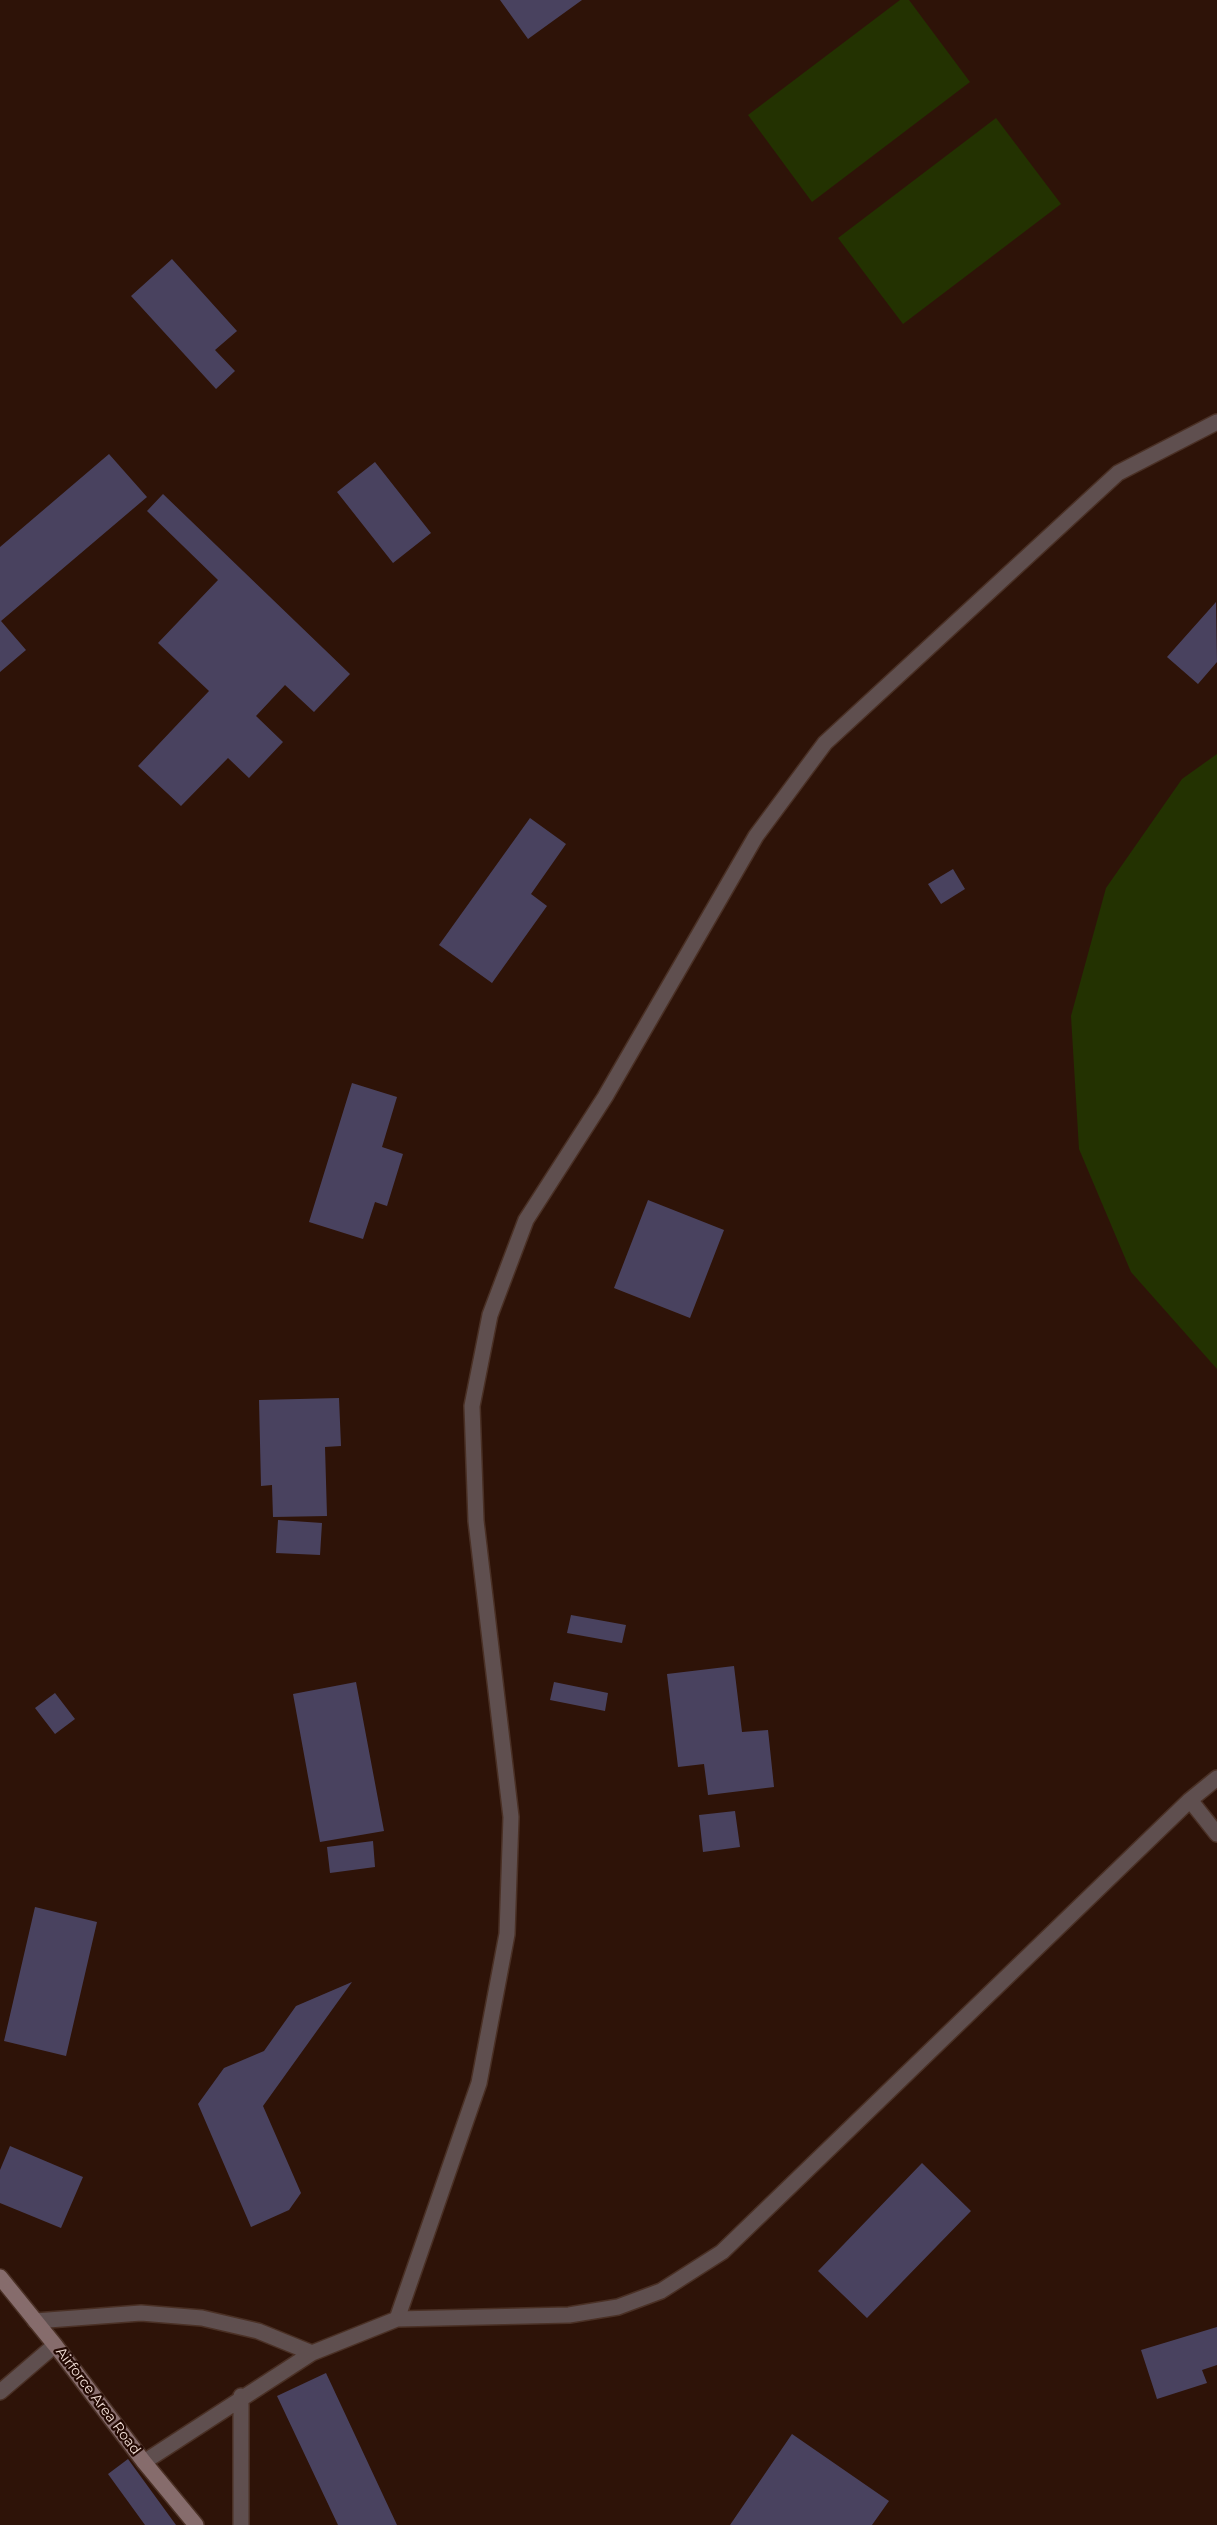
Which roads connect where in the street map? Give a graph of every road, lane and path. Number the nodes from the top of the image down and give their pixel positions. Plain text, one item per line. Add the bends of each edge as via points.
1 (1217, 422) edge
2 (1217, 1778) edge
3 (1190, 1800) junction
4 (1217, 1834) edge
5 (0, 2278) edge
6 (397, 2319) junction
7 (35, 2321) junction
8 (55, 2345) junction
9 (312, 2353) junction
10 (0, 2392) edge
11 (241, 2396) junction
12 (144, 2462) junction
13 (196, 2525) edge
14 (241, 2525) edge

1 - 6 street via 1118,473 824,743 756,836 605,1098 526,1220 490,1315 472,1406 476,1521 511,1817 507,1934 479,2082
2 - 3 street
3 - 4 street
3 - 6 street via 714,2257 661,2291 618,2307 569,2315
5 - 7 street, Airforce Area Road
6 - 9 street
7 - 8 street, Airforce Area Road
7 - 9 street via 141,2313 202,2318 258,2331
8 - 10 street
8 - 12 street, Airforce Area Road
9 - 11 street
11 - 12 street
11 - 14 street
12 - 13 street, Airforce Area Road

